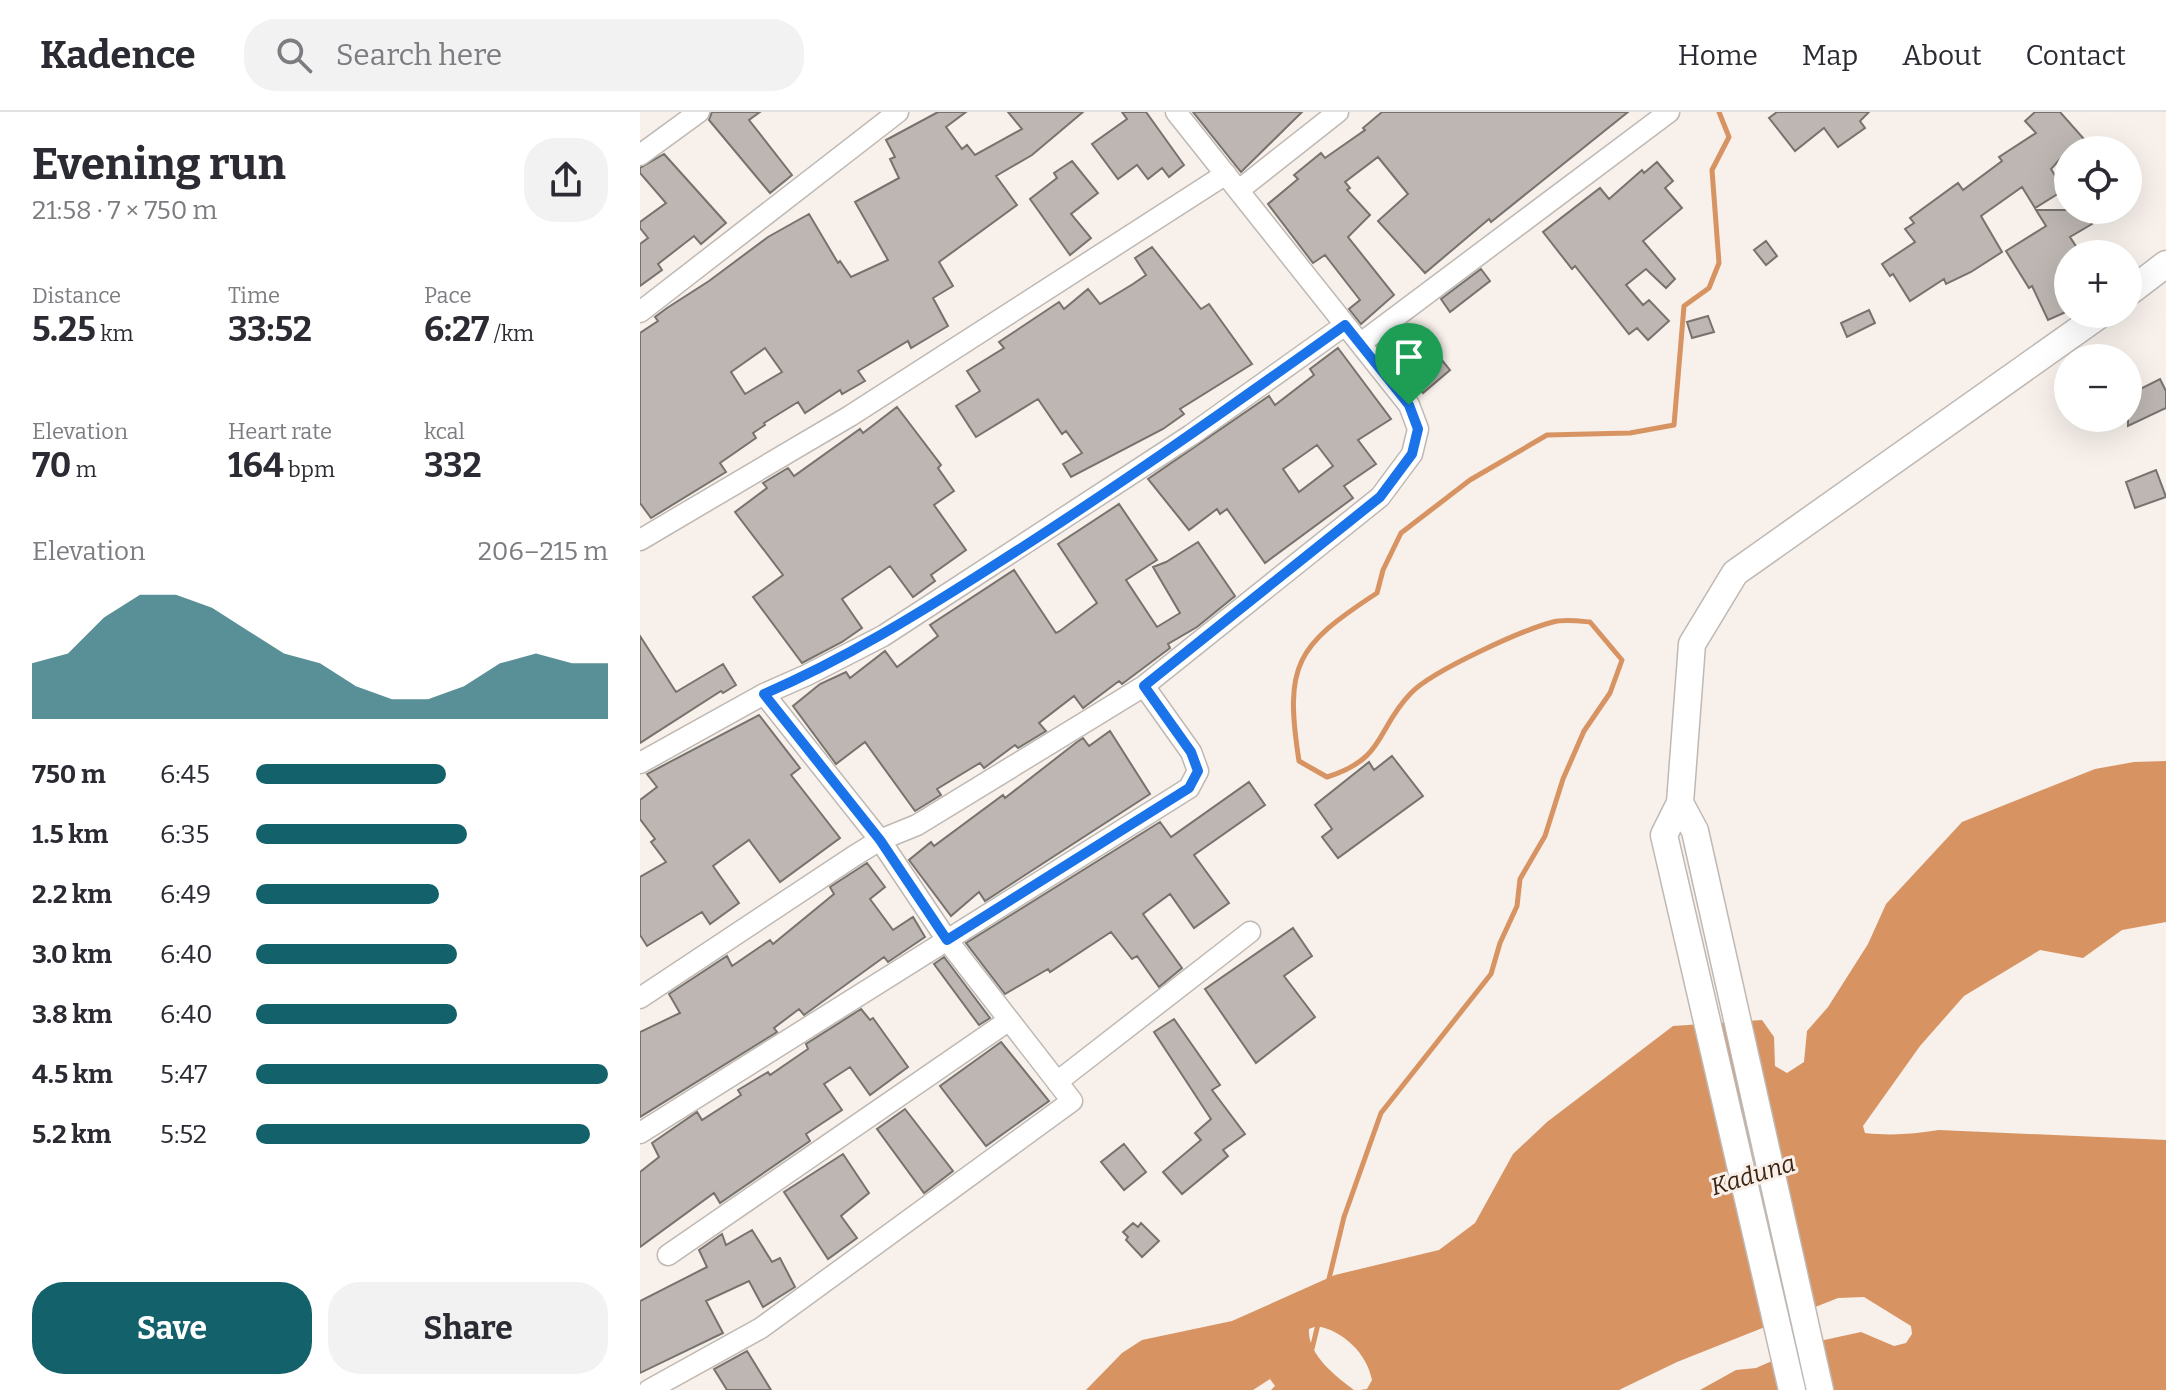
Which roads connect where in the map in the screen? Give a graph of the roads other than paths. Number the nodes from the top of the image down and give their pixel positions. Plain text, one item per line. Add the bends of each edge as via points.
1 (699, 112) edge
2 (898, 112) edge
3 (1176, 112) edge
4 (1338, 112) edge
5 (1669, 112) edge
6 (640, 155) edge
7 (1226, 174) junction
8 (1239, 190) junction
9 (2166, 264) edge
10 (2142, 282) edge
11 (640, 312) edge
12 (1345, 325) junction
13 (2081, 328) edge
14 (1361, 343) junction
15 (640, 540) edge
16 (1144, 686) junction
17 (764, 694) junction
18 (640, 763) edge
19 (1680, 803) junction
20 (880, 840) junction
21 (1250, 932) dead end
22 (947, 940) junction
23 (640, 998) edge
24 (1008, 1021) junction
25 (1057, 1082) junction
26 (640, 1133) edge
27 (668, 1255) dead end
28 (649, 1390) edge
29 (1792, 1390) edge
30 (1820, 1390) edge

1 - 6 street
2 - 11 street
3 - 7 street
4 - 8 street
5 - 14 street
7 - 8 street
7 - 15 street via 850,416
8 - 12 street
9 - 10 street
12 - 14 street
12 - 17 street via 1014,553 883,636
13 - 19 street via 1735,573 1692,644
14 - 16 street via 1409,405 1418,429 1412,454 1380,497
16 - 20 street via 917,825
16 - 22 street via 1191,752 1198,771 1189,788
17 - 18 street
17 - 20 street
19 - 29 street via 1664,835
19 - 30 street via 1695,831
20 - 22 street
20 - 23 street
21 - 25 street
22 - 24 street
22 - 26 street
24 - 25 street
24 - 27 street
25 - 28 street via 1072,1101 761,1328

